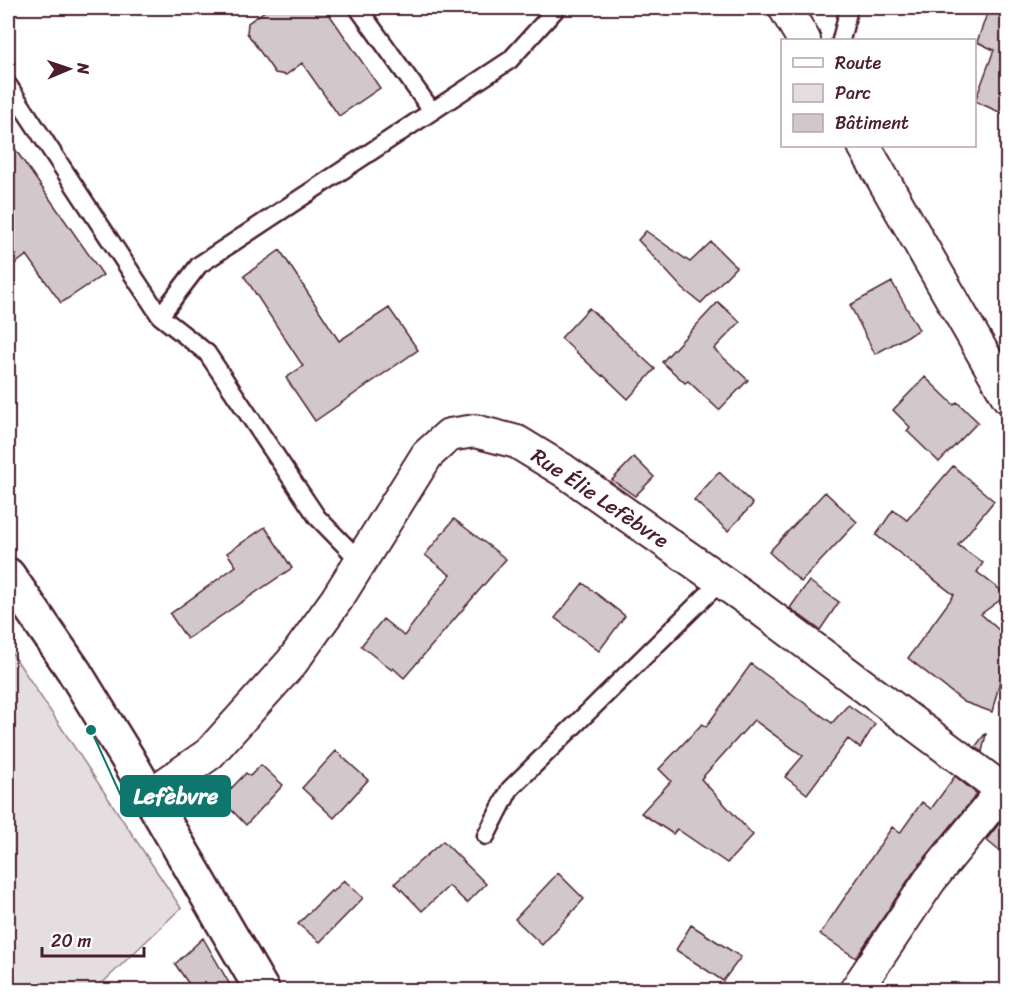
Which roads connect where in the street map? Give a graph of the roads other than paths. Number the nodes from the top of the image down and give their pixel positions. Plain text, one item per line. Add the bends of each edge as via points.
1 (358, 8) edge
2 (557, 8) edge
3 (785, 8) edge
4 (849, 8) edge
5 (803, 39) edge
6 (840, 39) edge
7 (8, 85) edge
8 (432, 111) junction
9 (865, 147) edge
10 (160, 316) junction
11 (1008, 397) edge
12 (361, 562) junction
13 (8, 575) edge
14 (721, 580) junction
15 (1005, 788) edge
16 (150, 795) junction
17 (486, 837) dead end
18 (262, 990) edge
19 (856, 990) edge

1 - 8 lane
2 - 8 lane via 510,60
3 - 5 street
4 - 6 lane
7 - 10 lane
8 - 10 lane via 199,265
9 - 11 street
10 - 12 lane via 207,353 317,517
12 - 14 street, Rue Élie Lefèbvre via 427,455 449,435 476,431 517,442
12 - 16 street, Rue Élie Lefèbvre via 292,662 217,746
13 - 16 street via 74,671
14 - 15 street, Rue Élie Lefèbvre
14 - 17 lane via 510,789
15 - 19 street via 930,880
16 - 18 street

